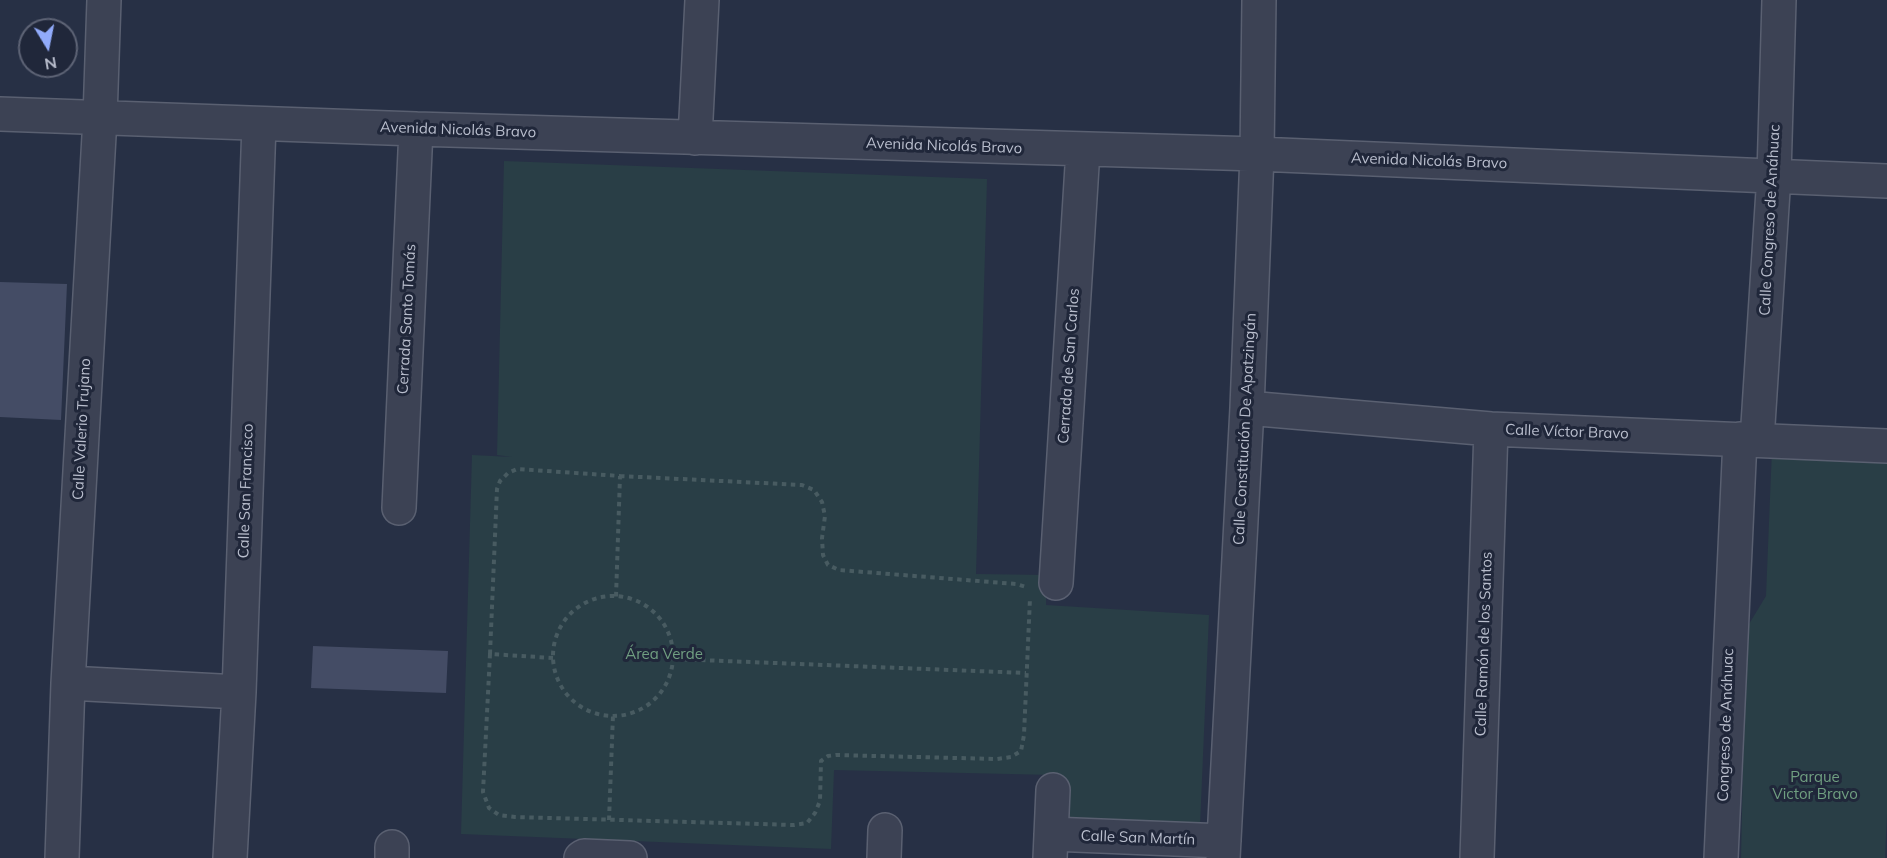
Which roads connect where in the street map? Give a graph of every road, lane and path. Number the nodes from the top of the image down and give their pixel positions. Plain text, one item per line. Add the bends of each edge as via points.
1 (104, 0) edge
2 (702, 0) edge
3 (1259, 0) edge
4 (1779, 0) edge
5 (0, 114) edge
6 (100, 118) junction
7 (259, 124) junction
8 (416, 129) junction
9 (695, 138) junction
10 (1083, 150) junction
11 (1257, 154) junction
12 (1774, 176) junction
13 (1887, 181) edge
14 (1247, 408) junction
15 (1491, 429) junction
16 (1753, 439) junction
17 (1887, 446) edge
18 (620, 476) junction
19 (399, 508) dead end
20 (1056, 583) dead end
21 (616, 597) junction
22 (1732, 603) joint
23 (490, 654) junction
24 (553, 658) junction
25 (674, 659) junction
26 (1026, 673) junction
27 (68, 683) junction
28 (239, 692) junction
29 (614, 715) junction
30 (1053, 790) dead end
31 (609, 820) junction
32 (1051, 846) edge
33 (1224, 850) edge
34 (62, 858) edge
35 (230, 858) edge
36 (581, 858) edge
37 (630, 858) edge
38 (1477, 858) edge
39 (1721, 858) edge

1 - 6 street, Calle Valerio Trujano
2 - 9 street
3 - 11 street, Calle Constitución De Apatzingán
4 - 12 street, Calle Congreso de Anáhuac
5 - 6 street, Avenida Nicolás Bravo
6 - 7 street, Avenida Nicolás Bravo
6 - 27 street, Calle Valerio Trujano
7 - 8 street, Avenida Nicolás Bravo
7 - 28 street, Calle San Francisco
8 - 9 street, Avenida Nicolás Bravo
8 - 19 street, Cerrada Santo Tomás
9 - 10 street, Avenida Nicolás Bravo
10 - 11 street, Avenida Nicolás Bravo
10 - 20 street, Cerrada de San Carlos
11 - 12 street, Avenida Nicolás Bravo
11 - 14 street, Calle Constitución De Apatzingán
12 - 13 street, Avenida Nicolás Bravo
12 - 16 street, Calle Congreso de Anáhuac
14 - 15 street, Calle Víctor Bravo
14 - 33 street, Calle Constitución De Apatzingán
15 - 16 street, Calle Víctor Bravo
15 - 38 street, Calle Ramón de los Santos
16 - 17 street, Calle Víctor Bravo
16 - 22 street, Calle Congreso de Anáhuac via 1755,574 1748,596
18 - 21 path
18 - 23 path via 517,470 500,481 496,489
18 - 26 path via 802,485 814,490 822,502 823,555 828,565 839,570 1023,585 1030,591
21 - 24 path via 586,602 570,615 559,630
21 - 25 path via 646,606 662,620 671,638
22 - 39 street, Congreso de Anáhuac
23 - 24 path
23 - 31 path via 483,792 489,808 498,815 515,817
24 - 29 path via 560,685 572,700 588,711
25 - 26 path
25 - 29 path via 669,679 658,697 643,708
26 - 31 path via 1024,735 1021,751 1011,758 828,756 821,760 820,801 815,813 807,822 794,825
27 - 28 street
27 - 34 street, Calle Valerio Trujano
28 - 35 street, Calle San Francisco
29 - 31 path
30 - 32 street
32 - 33 street, Calle San Martín
36 - 37 street

